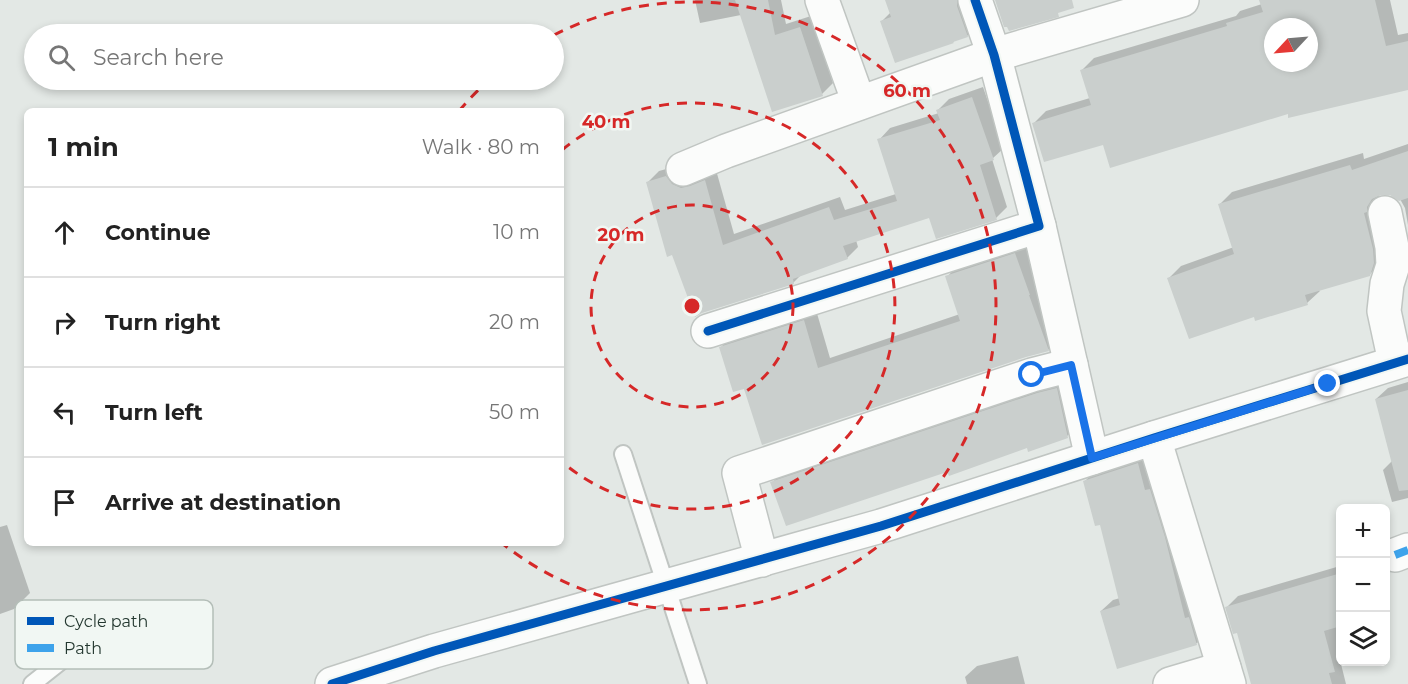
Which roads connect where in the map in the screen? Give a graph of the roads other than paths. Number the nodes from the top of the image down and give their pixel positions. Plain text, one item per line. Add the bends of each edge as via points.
1 (822, 0) edge
2 (975, 0) edge
3 (1182, 0) edge
4 (994, 56) junction
5 (860, 103) junction
6 (683, 169) dead end
7 (1385, 213) dead end
8 (1039, 226) junction
9 (708, 331) dead end
10 (1402, 361) edge
11 (1071, 365) junction
12 (1154, 438) junction
13 (623, 454) dead end
14 (1092, 458) junction
15 (762, 560) junction
16 (667, 586) junction
17 (52, 669) edge
18 (1227, 676) edge
19 (33, 684) edge
20 (332, 684) edge
21 (699, 684) edge
22 (1170, 684) edge

1 - 5 street
2 - 4 street
3 - 4 street
4 - 5 street
4 - 8 street
5 - 6 street
7 - 10 street via 1393,265 1384,311
8 - 9 street
8 - 11 street
10 - 12 street
11 - 14 street
11 - 15 street via 739,473
12 - 14 street
12 - 18 street
13 - 16 lane
14 - 15 street
15 - 16 street
16 - 20 street via 434,651
16 - 21 lane
17 - 19 lane
18 - 22 street

